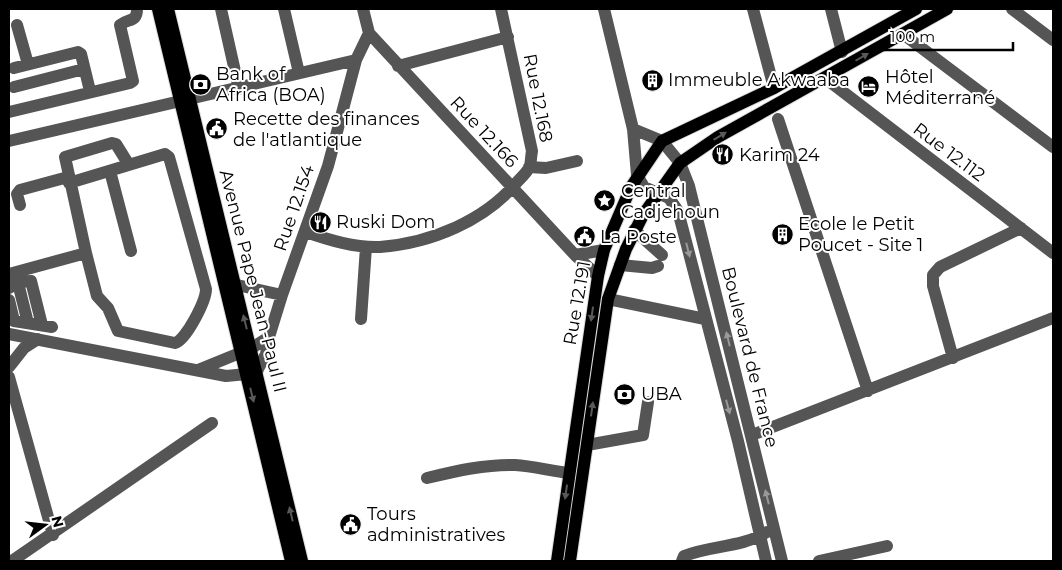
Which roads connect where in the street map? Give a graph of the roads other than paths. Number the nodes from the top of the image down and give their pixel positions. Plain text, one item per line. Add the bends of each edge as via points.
1 (137, 9) edge
2 (158, 9) edge
3 (168, 9) edge
4 (221, 9) edge
5 (284, 9) edge
6 (363, 9) edge
7 (502, 9) edge
8 (604, 9) edge
9 (753, 9) edge
10 (831, 9) edge
11 (947, 9) edge
12 (1012, 9) edge
13 (908, 11) edge
14 (17, 25) dead end
15 (369, 33) junction
16 (903, 34) junction
17 (508, 36) junction
18 (1053, 40) edge
19 (842, 52) junction
20 (356, 60) junction
21 (28, 64) junction
22 (398, 66) junction
23 (14, 68) dead end
24 (84, 69) junction
25 (300, 73) junction
26 (825, 78) junction
27 (14, 88) dead end
28 (774, 88) junction
29 (239, 89) junction
30 (90, 91) junction
31 (186, 100) junction
32 (9, 112) edge
33 (778, 119) dead end
34 (633, 129) junction
35 (9, 141) edge
36 (662, 141) junction
37 (1053, 148) edge
38 (577, 161) dead end
39 (680, 164) junction
40 (129, 165) junction
41 (530, 167) junction
42 (110, 171) junction
43 (637, 175) junction
44 (69, 180) junction
45 (512, 188) junction
46 (660, 194) junction
47 (20, 204) dead end
48 (1021, 228) junction
49 (634, 230) junction
50 (306, 232) junction
51 (366, 247) junction
52 (604, 250) junction
53 (131, 252) dead end
54 (1053, 252) edge
55 (86, 254) junction
56 (575, 255) junction
57 (620, 265) junction
58 (598, 276) junction
59 (13, 279) edge
60 (237, 285) junction
61 (282, 295) junction
62 (608, 299) junction
63 (9, 300) edge
64 (1053, 318) edge
65 (361, 319) dead end
66 (705, 319) junction
67 (28, 323) junction
68 (9, 334) edge
69 (269, 337) junction
70 (38, 339) junction
71 (247, 350) junction
72 (953, 358) junction
73 (9, 367) edge
74 (198, 370) junction
75 (252, 373) junction
76 (9, 377) edge
77 (868, 391) junction
78 (11, 400) edge
79 (648, 402) dead end
80 (212, 423) dead end
81 (752, 435) junction
82 (587, 445) junction
83 (569, 473) junction
84 (427, 478) dead end
85 (774, 527) junction
86 (53, 535) junction
87 (760, 536) junction
88 (887, 546) dead end
89 (12, 561) edge
90 (290, 561) edge
91 (302, 561) edge
92 (557, 561) edge
93 (570, 561) edge
94 (682, 561) edge
95 (766, 561) edge
96 (782, 561) edge
97 (820, 561) edge

1 - 30 street via 133,21 120,25 133,80
2 - 31 main road, Avenue Pape Jean-Paul II
3 - 31 main road, Avenue Pape Jean-Paul II
4 - 29 street
5 - 25 street
6 - 15 street
7 - 17 street, Rue 12.168
8 - 34 street
9 - 28 street
10 - 19 street
11 - 16 main road
12 - 18 street
13 - 19 main road, Rue 12.191
14 - 21 street
15 - 20 street, Rue 12.154
15 - 22 street, Rue 12.166
26 -> 16 main road
16 - 37 street
17 - 22 street
17 - 41 street, Rue 12.168 via 532,151
19 - 28 main road, Rue 12.191
20 - 25 street
20 - 50 street, Rue 12.154 via 328,166
21 - 23 street
21 - 24 street via 78,52
22 - 45 street, Rue 12.166
24 - 27 street
24 - 30 street
25 - 29 street
39 -> 26 main road via 718,137
26 - 48 street, Rue 12.112
28 - 36 main road, Rue 12.191
29 - 31 street
30 - 32 street
31 - 35 street
31 - 60 main road, Avenue Pape Jean-Paul II
31 - 71 main road, Avenue Pape Jean-Paul II
33 - 77 street
34 - 36 street
34 - 43 street
36 - 39 street, Boulevard de France
36 - 43 main road, Rue 12.191
38 - 41 street via 546,168
39 - 46 main road, Rue 12.191
81 -> 39 street, Boulevard de France via 689,186
40 - 42 street
40 - 44 street via 116,144 112,143 65,157
40 - 55 street via 165,154 169,157 206,289 205,298 184,339 175,343 118,331 108,308 97,296
41 - 45 street, Rue 12.168
42 - 44 street
42 - 53 street
43 - 46 street, Boulevard de France via 644,187
43 - 52 main road, Rue 12.191
44 - 47 street via 20,190 17,194
44 - 55 street
45 - 51 street, Rue 12.168 via 487,210 460,226 427,238
45 - 56 street, Rue 12.166
46 - 49 main road, Rue 12.191
46 -> 66 street, Boulevard de France via 669,198 678,211
48 - 54 street, Rue 12.112
48 - 72 street via 940,267 933,275 933,286
49 - 57 main road, Rue 12.191
49 - 57 street via 660,260 652,268
50 - 51 street, Rue 12.168
50 - 61 street, Rue 12.154
51 - 65 street
52 - 56 street
52 - 58 main road, Rue 12.191
55 - 59 street
56 - 58 street, Rue 12.166
57 - 62 main road, Rue 12.191
58 -> 83 main road, Rue 12.191
59 - 67 street
59 - 67 street via 32,282 47,326
60 - 61 street
71 -> 60 main road, Avenue Pape Jean-Paul II
61 - 69 street, Rue 12.154
62 - 66 street
82 -> 62 main road, Rue 12.191
63 - 67 street via 14,321
64 - 72 street
66 -> 87 street, Boulevard de France
68 - 70 street
69 - 71 street
69 - 75 street, Rue 12.154 via 266,354
70 - 73 street via 24,348
70 - 74 street
71 - 74 street
71 - 75 main road, Avenue Pape Jean-Paul II
72 - 77 street
74 - 75 street via 226,376
75 -> 90 main road, Avenue Pape Jean-Paul II
91 -> 75 main road, Avenue Pape Jean-Paul II
76 - 78 street
77 - 81 street
78 - 86 street
79 - 82 street via 643,435
80 - 86 street
85 -> 81 street, Boulevard de France
82 - 93 main road, Rue 12.191
83 - 84 street via 508,465 459,470
83 -> 92 main road, Rue 12.191
85 - 87 street
85 - 96 street, Boulevard de France
86 - 89 street
87 - 94 street via 736,546 691,553
87 - 95 street, Boulevard de France
88 - 97 street

